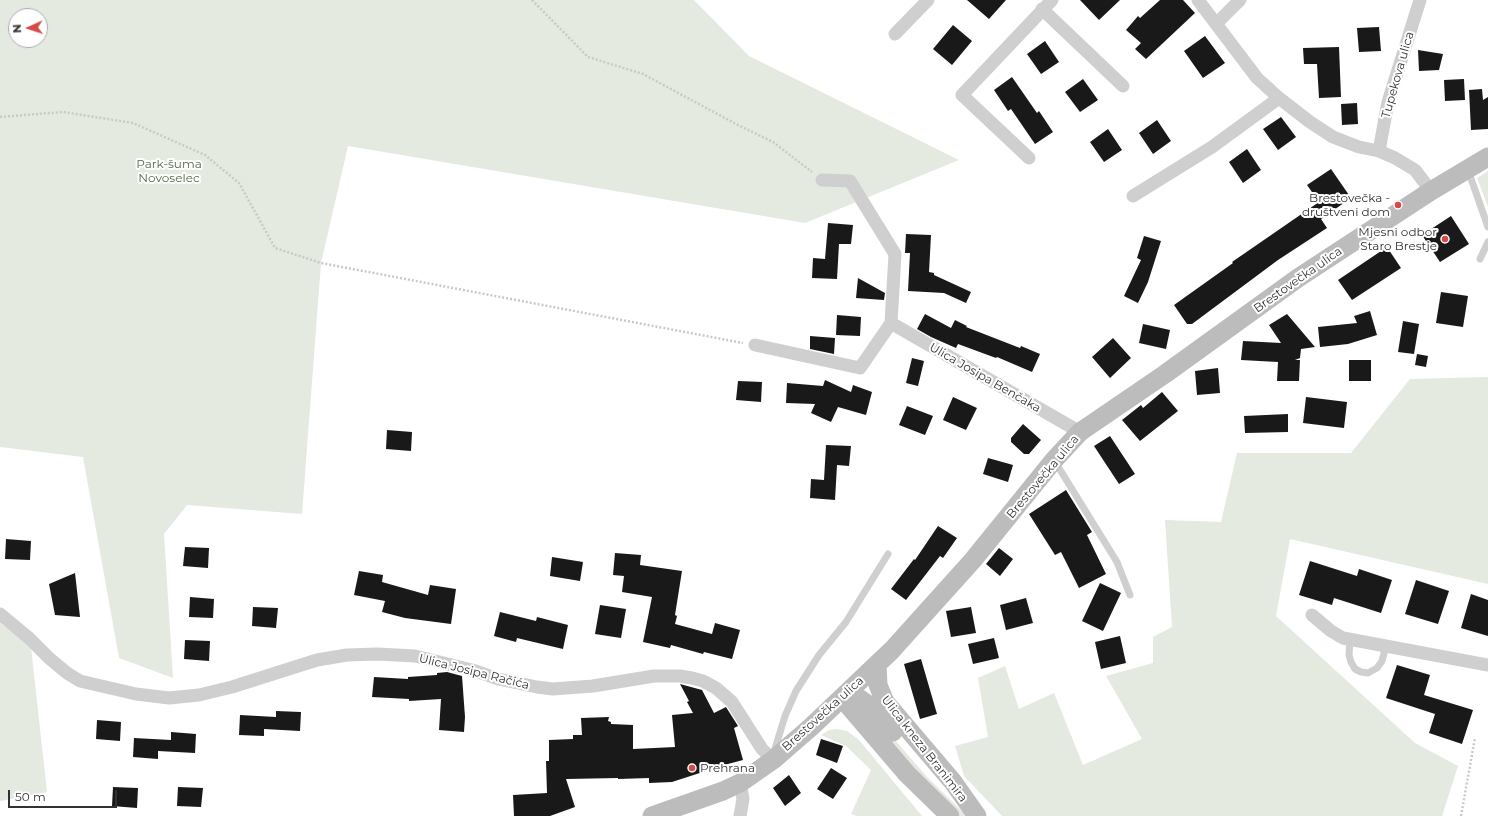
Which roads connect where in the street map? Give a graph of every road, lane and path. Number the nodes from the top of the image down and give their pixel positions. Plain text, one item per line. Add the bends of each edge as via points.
1 (532, 0) edge
2 (928, 0) edge
3 (1198, 0) edge
4 (1240, 0) edge
5 (1420, 0) edge
6 (1047, 4) edge
7 (1216, 23) junction
8 (895, 34) dead end
9 (1123, 86) dead end
10 (1279, 98) junction
11 (0, 117) edge
12 (1379, 152) junction
13 (1488, 157) edge
14 (1029, 158) dead end
15 (1468, 170) junction
16 (822, 180) joint
17 (1431, 191) junction
18 (1133, 196) dead end
19 (1488, 227) edge
20 (1488, 242) edge
21 (1480, 259) dead end
22 (891, 323) junction
23 (755, 345) joint
24 (1080, 432) junction
25 (1054, 460) junction
26 (888, 554) dead end
27 (1130, 595) dead end
28 (0, 614) edge
29 (1312, 614) dead end
30 (1350, 639) junction
31 (1386, 646) junction
32 (877, 665) junction
33 (1488, 665) edge
34 (845, 696) junction
35 (1476, 738) dead end
36 (773, 760) junction
37 (740, 783) junction
38 (974, 812) edge
39 (661, 815) edge
40 (740, 816) edge
41 (950, 816) edge
42 (1461, 816) edge

1 - 16 path via 588,57 643,74 774,142
2 - 8 street
3 - 7 street
4 - 7 street
5 - 12 street, Tupekova ulica via 1388,102
6 - 9 street
6 - 14 street via 962,95
7 - 10 street via 1257,78
10 - 12 street via 1333,137
10 - 18 street via 1212,147
11 - 23 path via 63,112 133,123 205,155 239,183 275,248 321,263
12 - 17 street via 1415,170
13 - 15 street, Brestovečka ulica
15 - 17 street, Brestovečka ulica
15 - 19 lane
16 - 22 street via 850,181 895,254
17 - 24 street, Brestovečka ulica via 1298,278
20 - 21 lane
22 - 23 street via 860,368
22 - 24 street, Ulica Josipa Benčaka
24 - 25 street, Brestovečka ulica
25 - 27 lane via 1117,562
25 - 32 street, Brestovečka ulica via 973,560
26 - 36 lane via 846,622 796,691 785,716
28 - 36 street, Ulica Josipa Račića via 49,658 80,681 136,694 169,698 199,695 317,660 347,655 414,656 498,679 553,689 654,676 692,678 703,681 732,702 754,737
29 - 30 street via 1331,631
30 - 31 street
30 - 31 lane via 1351,662 1355,669 1361,672 1368,673 1377,668
31 - 33 street
32 - 34 street, Brestovečka ulica
32 - 38 street, Ulica kneza Branimira via 878,685 885,702 953,782
34 - 36 street, Brestovečka ulica
34 - 38 street, Ulica kneza Branimira via 860,699 870,706 933,778
34 - 41 street, Ulica kneza Branimira via 907,774
35 - 42 path
36 - 37 street, Brestovečka ulica
37 - 39 street, Brestovečka ulica
37 - 40 street via 743,799

